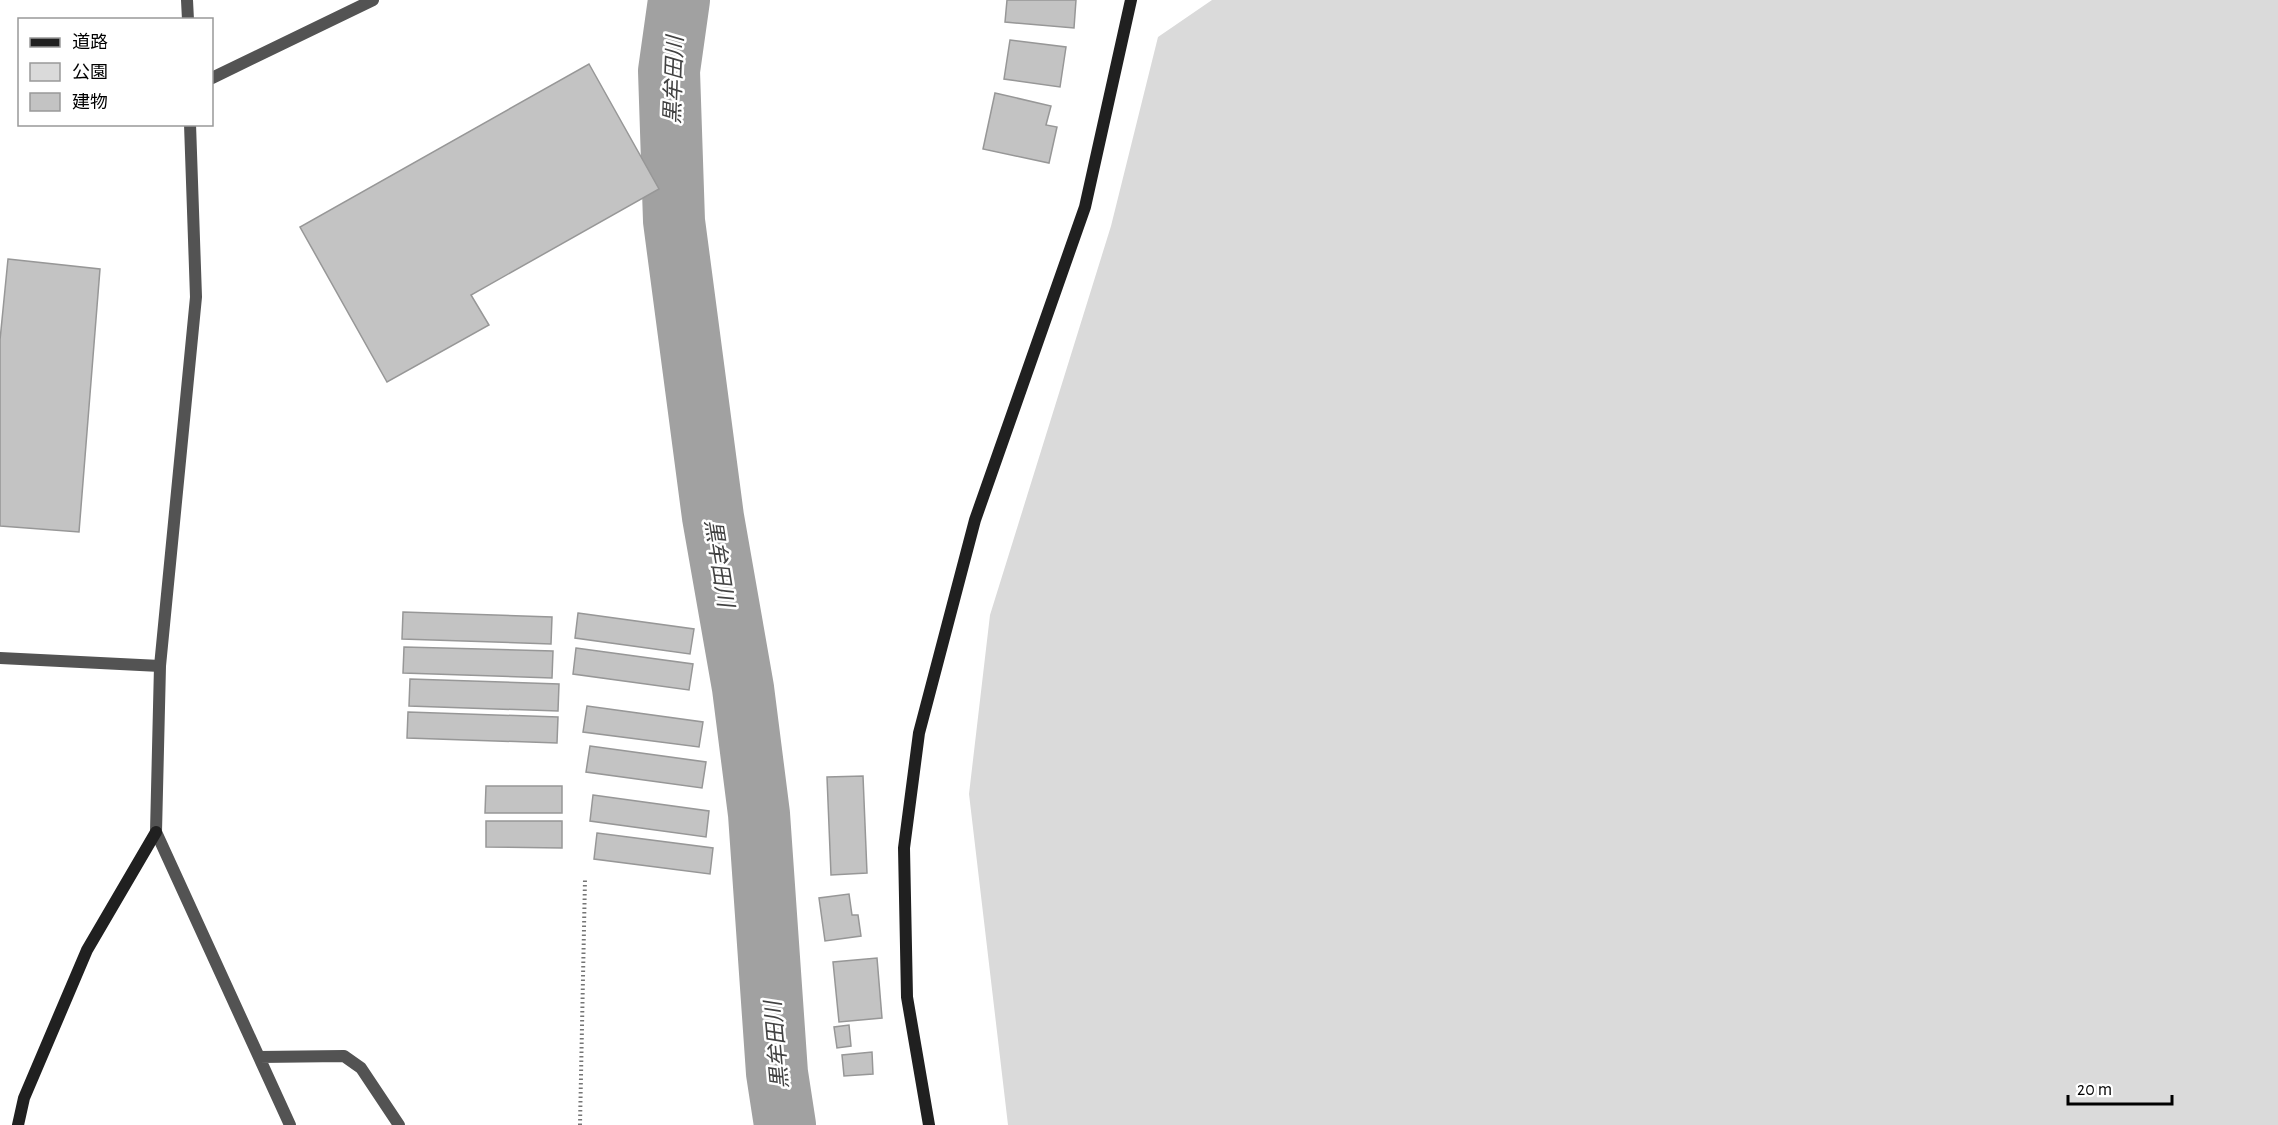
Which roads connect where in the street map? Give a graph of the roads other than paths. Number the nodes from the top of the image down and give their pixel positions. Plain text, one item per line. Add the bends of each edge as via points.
1 (187, 0) edge
2 (373, 0) edge
3 (1131, 0) edge
4 (188, 18) edge
5 (213, 78) edge
6 (190, 126) edge
7 (0, 658) edge
8 (160, 666) junction
9 (156, 832) junction
10 (259, 1057) junction
11 (18, 1125) edge
12 (290, 1125) edge
13 (399, 1125) edge
14 (929, 1125) edge

1 - 4 street
2 - 5 street
3 - 14 street via 1085,207 975,520 919,733 904,848 907,997
6 - 8 street via 196,297
7 - 8 street
8 - 9 street
9 - 10 street
9 - 11 street via 87,950 24,1098
10 - 12 street
10 - 13 street via 344,1056 361,1068

